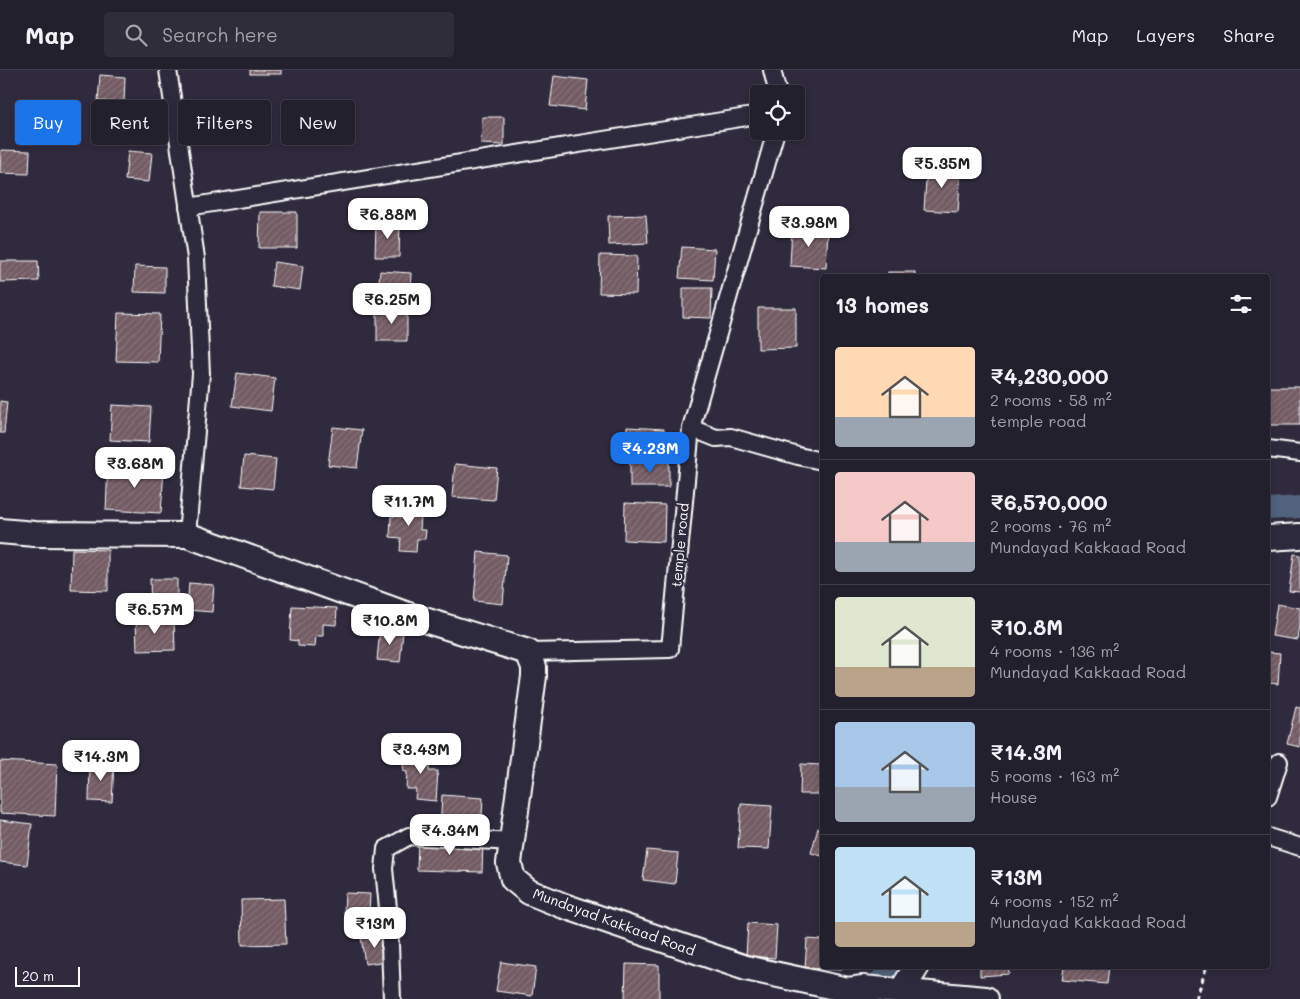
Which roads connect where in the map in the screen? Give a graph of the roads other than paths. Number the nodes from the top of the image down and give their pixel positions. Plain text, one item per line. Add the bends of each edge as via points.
1 (168, 70) edge
2 (772, 70) edge
3 (776, 85) edge
4 (750, 116) edge
5 (773, 140) edge
6 (188, 207) junction
7 (691, 428) junction
8 (1270, 449) edge
9 (1300, 453) edge
10 (820, 461) edge
11 (0, 531) edge
12 (187, 535) junction
13 (1300, 536) edge
14 (1270, 538) edge
15 (528, 652) junction
16 (1279, 762) dead end
17 (1270, 791) edge
18 (1270, 838) edge
19 (512, 842) junction
20 (1300, 847) edge
21 (915, 969) edge
22 (849, 992) edge
23 (895, 994) edge
24 (392, 999) edge
25 (986, 999) edge

1 - 6 street
2 - 3 street
4 - 6 street
5 - 7 street, temple road
6 - 12 street via 196,258 201,374
7 - 10 street via 716,438 731,437
7 - 15 street, temple road via 670,649
8 - 9 street
11 - 12 main road
12 - 15 main road via 408,614
13 - 14 main road
15 - 19 main road, Mundayad Kakkaad Road via 534,676
16 - 17 street
18 - 20 street
19 - 22 main road, Mundayad Kakkaad Road via 509,863 514,879 529,892 746,968
19 - 24 street via 409,836 386,849 384,869
21 - 23 main road
22 - 23 main road, Mundayad Kakkaad Road
23 - 25 main road

